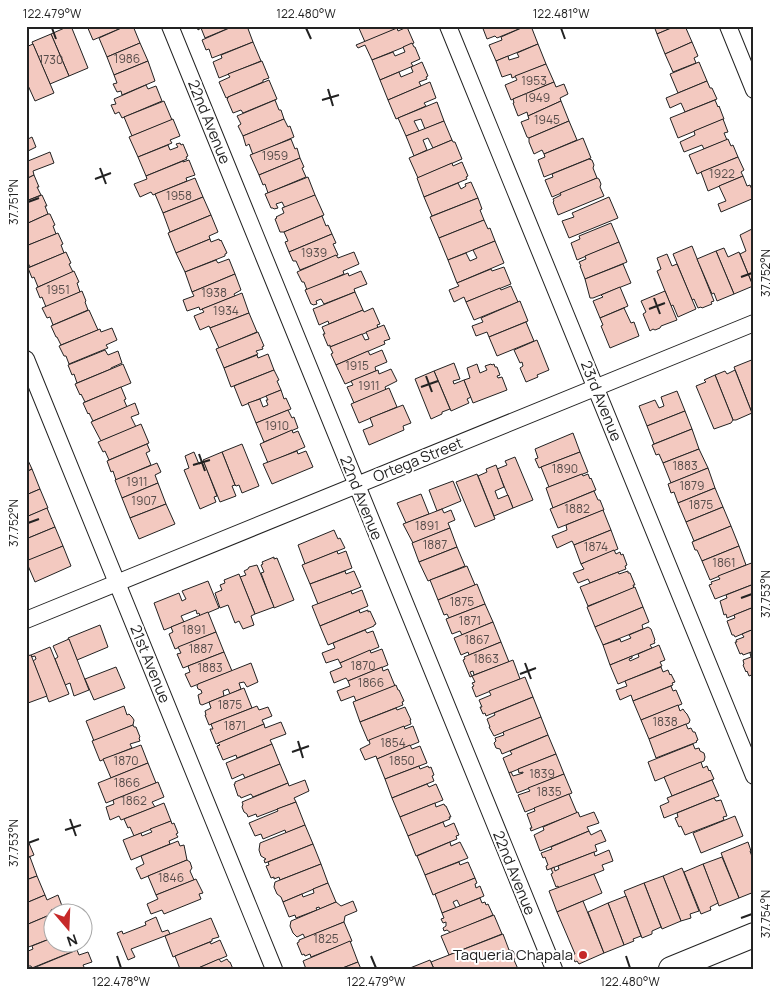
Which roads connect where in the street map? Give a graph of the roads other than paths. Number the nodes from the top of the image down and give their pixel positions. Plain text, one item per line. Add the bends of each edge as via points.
1 (170, 26) edge
2 (448, 26) edge
3 (728, 26) edge
4 (754, 90) edge
5 (754, 323) edge
6 (26, 359) edge
7 (596, 388) junction
8 (356, 485) junction
9 (118, 583) junction
10 (26, 620) edge
11 (754, 776) edge
12 (754, 935) edge
13 (274, 969) edge
14 (554, 969) edge
15 (671, 969) edge

1 - 8 street, 22nd Avenue
2 - 7 street, 23rd Avenue
3 - 4 street
5 - 7 street, Ortega Street
6 - 9 street, 21st Avenue
7 - 8 street, Ortega Street
7 - 11 street, 23rd Avenue
8 - 9 street, Ortega Street
8 - 14 street, 22nd Avenue
9 - 10 street, Ortega Street
9 - 13 street, 21st Avenue
12 - 15 street

